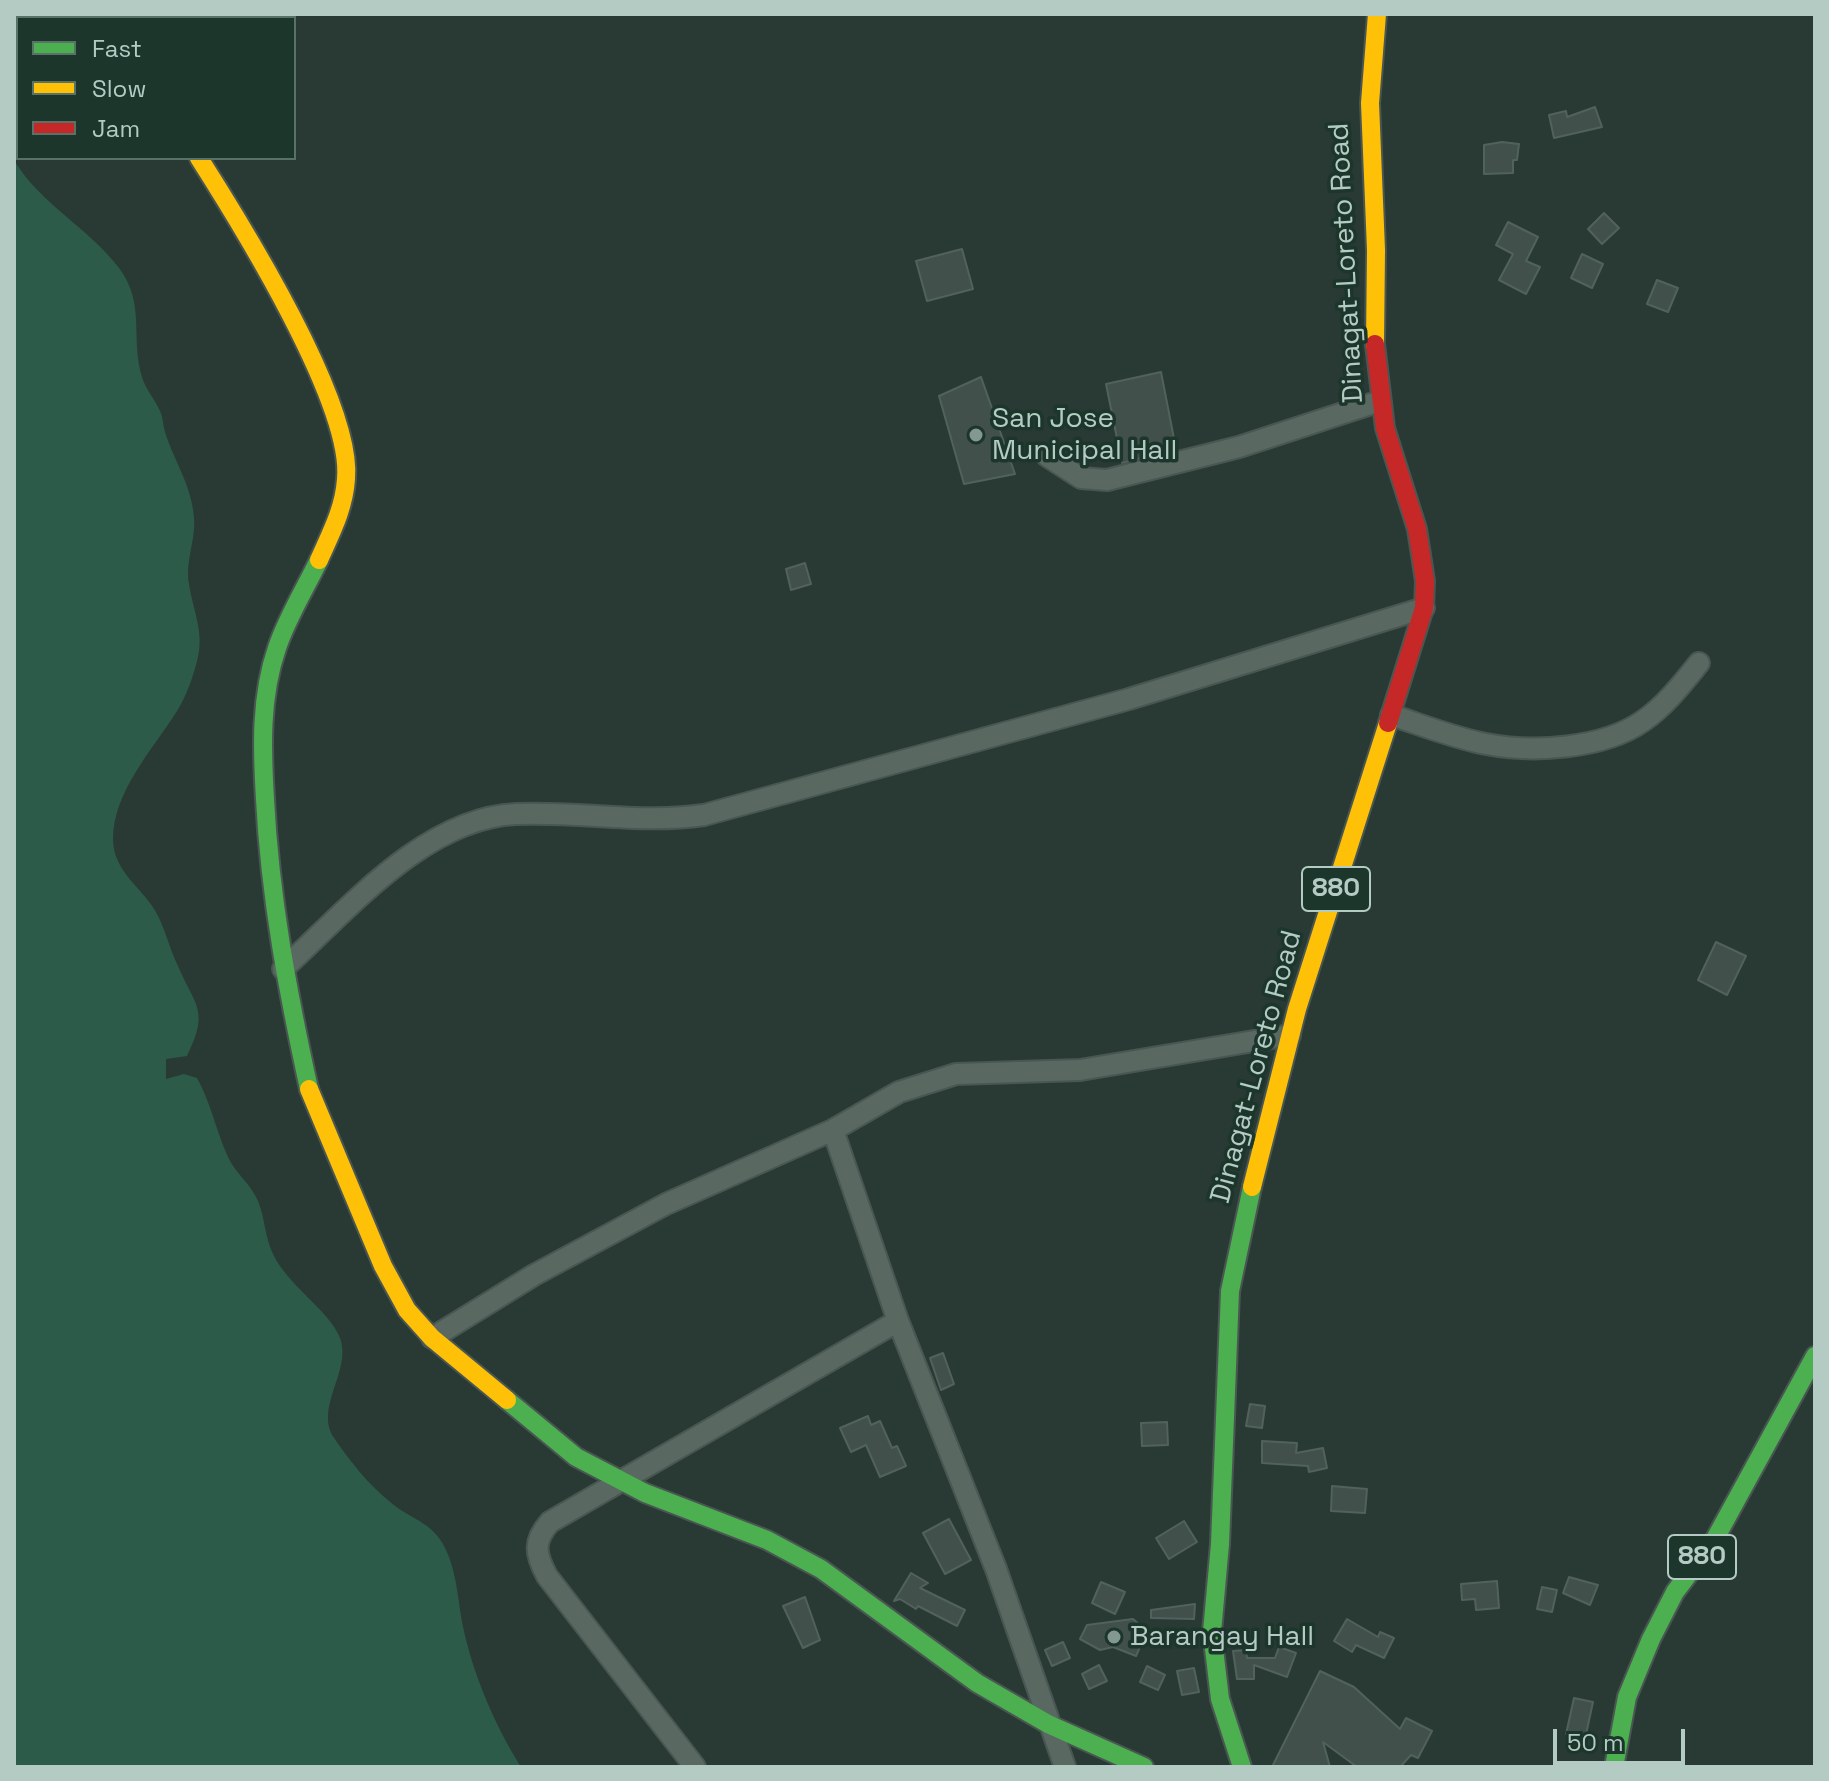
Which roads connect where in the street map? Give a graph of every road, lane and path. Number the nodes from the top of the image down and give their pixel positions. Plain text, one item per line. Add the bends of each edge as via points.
1 (1377, 14) edge
2 (200, 160) edge
3 (1380, 401) junction
4 (1047, 456) dead end
5 (1424, 608) junction
6 (1699, 663) dead end
7 (1391, 715) junction
8 (283, 969) junction
9 (1290, 1035) junction
10 (833, 1130) junction
11 (898, 1321) junction
12 (432, 1338) junction
13 (1815, 1356) edge
14 (619, 1481) junction
15 (1048, 1724) junction
16 (695, 1767) edge
17 (1065, 1767) edge
18 (1144, 1767) edge
19 (1242, 1767) edge
20 (1614, 1767) edge

1 - 3 main road, Dinagat-Loreto Road / 880 via 1368,117
2 - 8 main road via 250,237 324,386 347,476 341,513 277,648 267,692 262,742 268,854
3 - 4 street via 1239,447 1107,480 1081,478
3 - 5 main road, Dinagat-Loreto Road / 880 via 1421,536
5 - 7 main road, Dinagat-Loreto Road / 880
5 - 8 street via 1129,699 704,815 634,821 516,814 468,823 431,840
6 - 7 street via 1642,722 1612,736 1566,745 1485,744
7 - 9 main road, Dinagat-Loreto Road / 880
8 - 12 main road via 310,1095 383,1266 407,1310
9 - 10 street via 1080,1070 956,1074 899,1092
9 - 19 main road, Dinagat-Loreto Road / 880 via 1230,1291 1212,1632 1220,1699
10 - 11 street
10 - 12 street via 666,1204
11 - 14 street
11 - 15 street via 996,1569
12 - 14 main road via 576,1457
13 - 20 main road, 880 via 1715,1539 1675,1592 1651,1639 1627,1697
14 - 15 main road via 767,1540 821,1569 977,1683
14 - 16 street via 550,1522 536,1545 538,1560
15 - 17 street
15 - 18 main road

